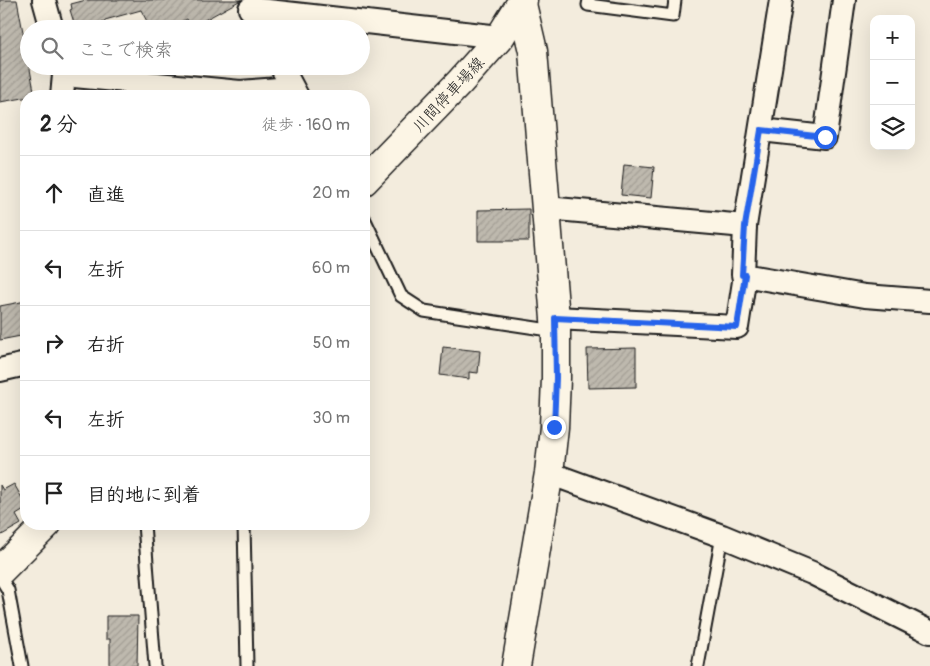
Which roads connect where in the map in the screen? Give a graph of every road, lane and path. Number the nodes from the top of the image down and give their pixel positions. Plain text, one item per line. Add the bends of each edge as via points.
1 (44, 0) edge
2 (589, 0) edge
3 (675, 0) edge
4 (781, 0) edge
5 (844, 0) edge
6 (522, 2) edge
7 (252, 13) edge
8 (50, 20) edge
9 (324, 20) edge
10 (370, 24) edge
11 (500, 37) junction
12 (286, 75) edge
13 (62, 79) edge
14 (213, 90) edge
15 (294, 90) edge
16 (761, 130) junction
17 (370, 175) edge
18 (546, 208) junction
19 (745, 226) junction
20 (370, 231) edge
21 (745, 275) junction
22 (930, 301) edge
23 (556, 325) junction
24 (20, 365) edge
25 (0, 370) edge
26 (549, 473) junction
27 (41, 530) edge
28 (145, 530) edge
29 (244, 530) edge
30 (722, 536) junction
31 (0, 571) edge
32 (0, 577) edge
33 (930, 632) edge
34 (22, 666) edge
35 (156, 666) edge
36 (247, 666) edge
37 (516, 666) edge
38 (698, 666) edge

1 - 8 street
2 - 3 lane via 588,5 673,16
4 - 16 street
5 - 16 street via 825,137
6 - 11 street, 川間停車場線
6 - 18 street via 533,51
7 - 9 street
10 - 11 street
11 - 17 street, 川間停車場線
12 - 15 street
13 - 14 street
16 - 19 street
18 - 19 street
18 - 23 street
19 - 21 street via 742,275
20 - 23 lane via 401,296 424,311
21 - 22 street via 865,296
21 - 23 street via 737,327
23 - 26 street via 555,417
24 - 25 street
26 - 30 street
26 - 37 street
27 - 31 street
28 - 35 lane
29 - 36 lane
30 - 33 street via 812,573
30 - 38 lane
32 - 34 lane via 8,590

